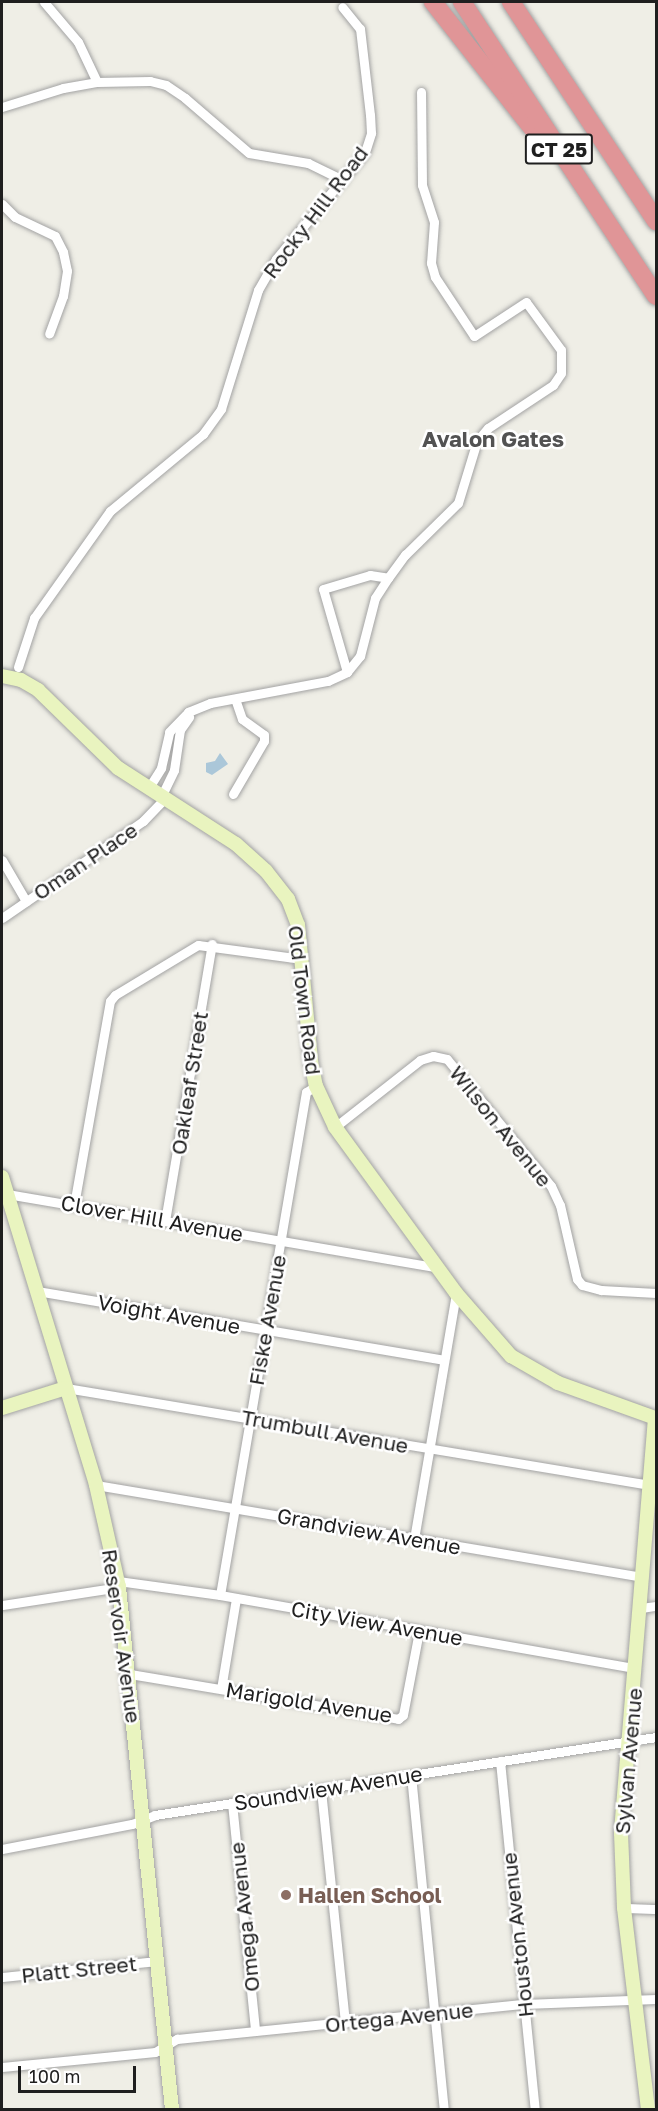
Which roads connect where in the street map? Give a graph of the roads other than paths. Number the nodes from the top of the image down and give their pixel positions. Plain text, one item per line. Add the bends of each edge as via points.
1 (44, 2) edge
2 (433, 2) edge
3 (462, 2) edge
4 (512, 2) edge
5 (342, 7) dead end
6 (97, 82) junction
7 (421, 92) dead end
8 (2, 107) edge
9 (344, 180) junction
10 (2, 204) edge
11 (657, 221) edge
12 (634, 263) junction
13 (657, 296) edge
14 (49, 334) dead end
15 (388, 578) junction
16 (18, 667) dead end
17 (347, 672) junction
18 (2, 676) edge
19 (236, 699) junction
20 (224, 701) junction
21 (148, 789) junction
22 (233, 794) dead end
23 (163, 798) junction
24 (2, 860) edge
25 (26, 901) junction
26 (2, 918) edge
27 (212, 944) junction
28 (302, 959) junction
29 (316, 1086) junction
30 (335, 1127) junction
31 (2, 1177) edge
32 (7, 1194) junction
33 (74, 1205) junction
34 (165, 1221) junction
35 (281, 1240) junction
36 (438, 1268) junction
37 (37, 1291) junction
38 (456, 1293) junction
39 (657, 1293) edge
40 (264, 1330) junction
41 (443, 1360) junction
42 (66, 1388) junction
43 (2, 1408) edge
44 (656, 1415) edge
45 (250, 1418) junction
46 (427, 1449) junction
47 (96, 1485) junction
48 (653, 1485) edge
49 (234, 1506) junction
50 (414, 1539) junction
51 (643, 1577) junction
52 (118, 1584) junction
53 (220, 1595) junction
54 (236, 1598) junction
55 (2, 1605) edge
56 (657, 1606) edge
57 (641, 1608) junction
58 (419, 1631) junction
59 (635, 1668) junction
60 (129, 1674) junction
61 (221, 1689) junction
62 (657, 1737) edge
63 (628, 1742) junction
64 (500, 1761) junction
65 (411, 1775) junction
66 (321, 1790) junction
67 (232, 1803) junction
68 (144, 1820) junction
69 (2, 1849) edge
70 (624, 1908) junction
71 (657, 1909) edge
72 (157, 1961) junction
73 (2, 1977) edge
74 (635, 1998) junction
75 (657, 1999) edge
76 (524, 2004) junction
77 (434, 2014) junction
78 (345, 2022) junction
79 (255, 2031) junction
80 (166, 2047) junction
81 (2, 2067) edge
82 (651, 2090) edge
83 (172, 2109) edge
84 (444, 2109) edge
85 (535, 2109) edge
86 (648, 2109) edge

1 - 6 street via 78,42
2 - 12 highway
3 - 12 highway, CT 25
4 - 11 highway, CT 25
5 - 9 street, Rocky Hill Road via 360,29 371,133 365,152
6 - 8 street
6 - 9 street via 150,81 166,85 249,153 308,163
7 - 15 street via 422,185 434,222 431,263 435,277 474,336 526,302 563,357 561,373 553,386 483,435 473,449 458,502 405,555
9 - 16 street, Rocky Hill Road via 296,231 258,290 220,411 203,434 110,511 34,618
10 - 14 street via 15,217 55,236 63,252 67,271 63,296
12 - 13 highway, CT 25
15 - 17 street via 375,598 360,656
15 - 17 street via 369,575 323,589
17 - 19 street via 328,681
18 - 21 main road, Old Town Road via 21,680 44,695 118,768
19 - 20 street
19 - 22 street via 242,719 264,735 264,741
20 - 21 street via 200,706 177,721 169,732 158,776
20 - 23 street via 196,713 183,724 174,770
21 - 23 main road, Old Town Road
23 - 25 street, Oman Place via 143,822
23 - 28 main road, Old Town Road via 236,844 266,871 293,910
24 - 25 street
25 - 26 street, Oman Place
27 - 28 street
27 - 33 street via 192,948 110,1001
27 - 34 street, Oakleaf Street
28 - 29 main road, Old Town Road
29 - 30 main road, Old Town Road
29 - 35 street, Fiske Avenue via 306,1092
30 - 36 main road, Old Town Road
30 - 39 street, Wilson Avenue via 420,1060 433,1056 447,1059 546,1177 560,1205 577,1279 601,1290
31 - 32 main road, Reservoir Avenue
32 - 33 street, Clover Hill Avenue
32 - 37 main road, Reservoir Avenue
33 - 34 street, Clover Hill Avenue
34 - 35 street, Clover Hill Avenue
35 - 36 street, Clover Hill Avenue
35 - 40 street, Fiske Avenue
36 - 38 main road, Old Town Road
37 - 40 street, Voight Avenue
37 - 42 main road, Reservoir Avenue
38 - 41 street
38 - 44 main road, Old Town Road via 498,1343 523,1365 558,1383
40 - 41 street, Voight Avenue
40 - 45 street, Fiske Avenue
41 - 46 street
42 - 43 main road, Trumbull Avenue
42 - 45 street, Trumbull Avenue
42 - 47 main road, Reservoir Avenue
44 - 48 main road, Sylvan Avenue
45 - 46 street, Trumbull Avenue
45 - 49 street, Fiske Avenue
46 - 48 street, Trumbull Avenue
46 - 50 street
47 - 49 street, Grandview Avenue
47 - 52 main road, Reservoir Avenue
48 - 51 main road, Sylvan Avenue
49 - 50 street, Grandview Avenue
49 - 53 street, Fiske Avenue
50 - 51 street, Grandview Avenue
51 - 57 main road, Sylvan Avenue
52 - 53 street, City View Avenue
52 - 55 street, City View Avenue
52 - 60 main road, Reservoir Avenue
53 - 54 street, City View Avenue
54 - 58 street, City View Avenue
54 - 61 street
56 - 57 street
57 - 59 main road, Sylvan Avenue
58 - 59 street, City View Avenue
58 - 61 street, Marigold Avenue via 402,1718
59 - 63 main road, Sylvan Avenue
60 - 61 street, Marigold Avenue
60 - 68 main road, Reservoir Avenue
62 - 63 street, Soundview Avenue
63 - 64 street, Soundview Avenue
63 - 70 main road, Sylvan Avenue via 621,1833
64 - 65 street, Soundview Avenue
64 - 76 street, Houston Avenue
65 - 66 street, Soundview Avenue
65 - 77 street
66 - 67 street, Soundview Avenue
66 - 78 street
67 - 68 street, Soundview Avenue
67 - 79 street, Omega Avenue
68 - 69 street, Soundview Avenue
68 - 72 main road, Reservoir Avenue
70 - 71 street
70 - 74 main road, Sylvan Avenue
72 - 73 street, Platt Street
72 - 80 main road, Reservoir Avenue
74 - 75 street, Ortega Avenue
74 - 76 street, Ortega Avenue
74 - 82 main road, Sylvan Avenue
76 - 77 street, Ortega Avenue
76 - 85 street, Houston Avenue
77 - 78 street, Ortega Avenue
77 - 84 street
78 - 79 street, Ortega Avenue
79 - 80 street, Ortega Avenue via 177,2039
80 - 81 street, Ortega Avenue via 155,2052
80 - 83 main road, Reservoir Avenue
82 - 86 main road, Sylvan Avenue

